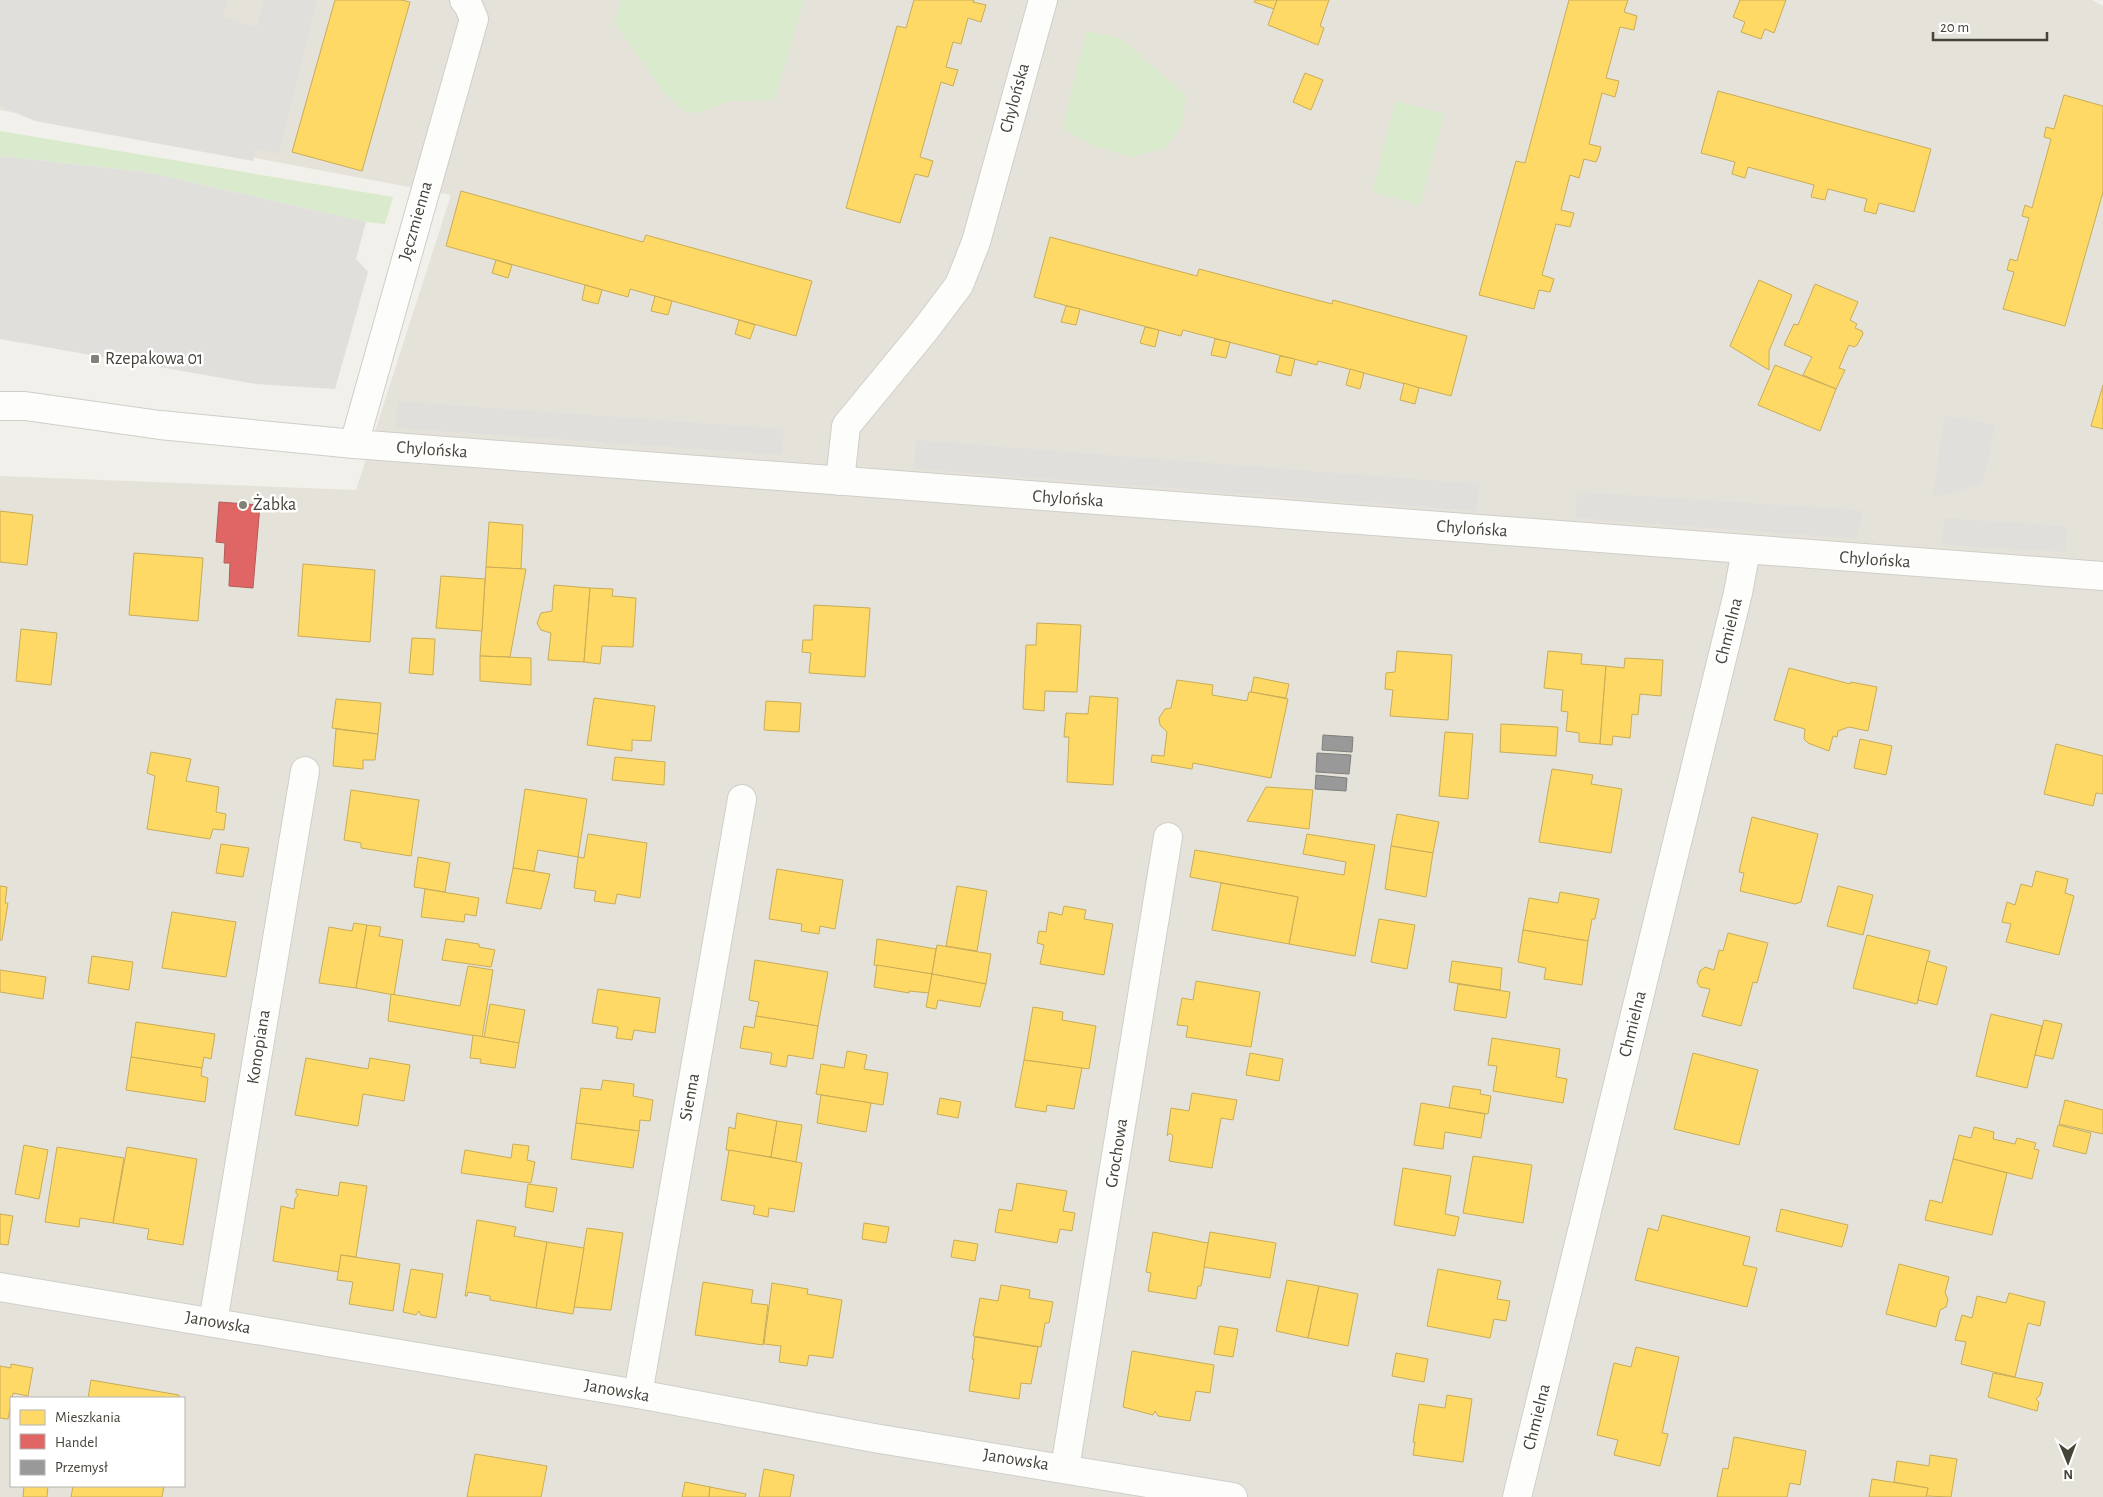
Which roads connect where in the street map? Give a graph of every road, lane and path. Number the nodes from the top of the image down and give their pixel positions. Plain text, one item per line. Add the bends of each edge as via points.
1 (464, 0) edge
2 (1043, 0) edge
3 (0, 394) edge
4 (12, 406) edge
5 (354, 444) junction
6 (840, 481) junction
7 (1746, 550) junction
8 (2103, 576) edge
9 (305, 771) dead end
10 (742, 799) dead end
11 (1168, 837) dead end
12 (0, 1287) edge
13 (214, 1322) junction
14 (638, 1394) junction
15 (1066, 1468) junction
16 (1233, 1497) edge
17 (1517, 1497) edge

1 - 5 street, Jęczmienna via 474,19
2 - 6 street, Chylońska via 976,242 959,285 846,426
3 - 4 street, Chylońska
4 - 5 street, Chylońska via 160,426
5 - 6 street, Chylońska
6 - 7 street, Chylońska
7 - 8 street, Chylońska
7 - 17 street, Chmielna
9 - 13 street, Konopiana
10 - 14 street, Sienna
11 - 15 street, Grochowa
12 - 13 street, Janowska
13 - 14 street, Janowska
14 - 15 street, Janowska via 874,1438
15 - 16 street, Janowska

